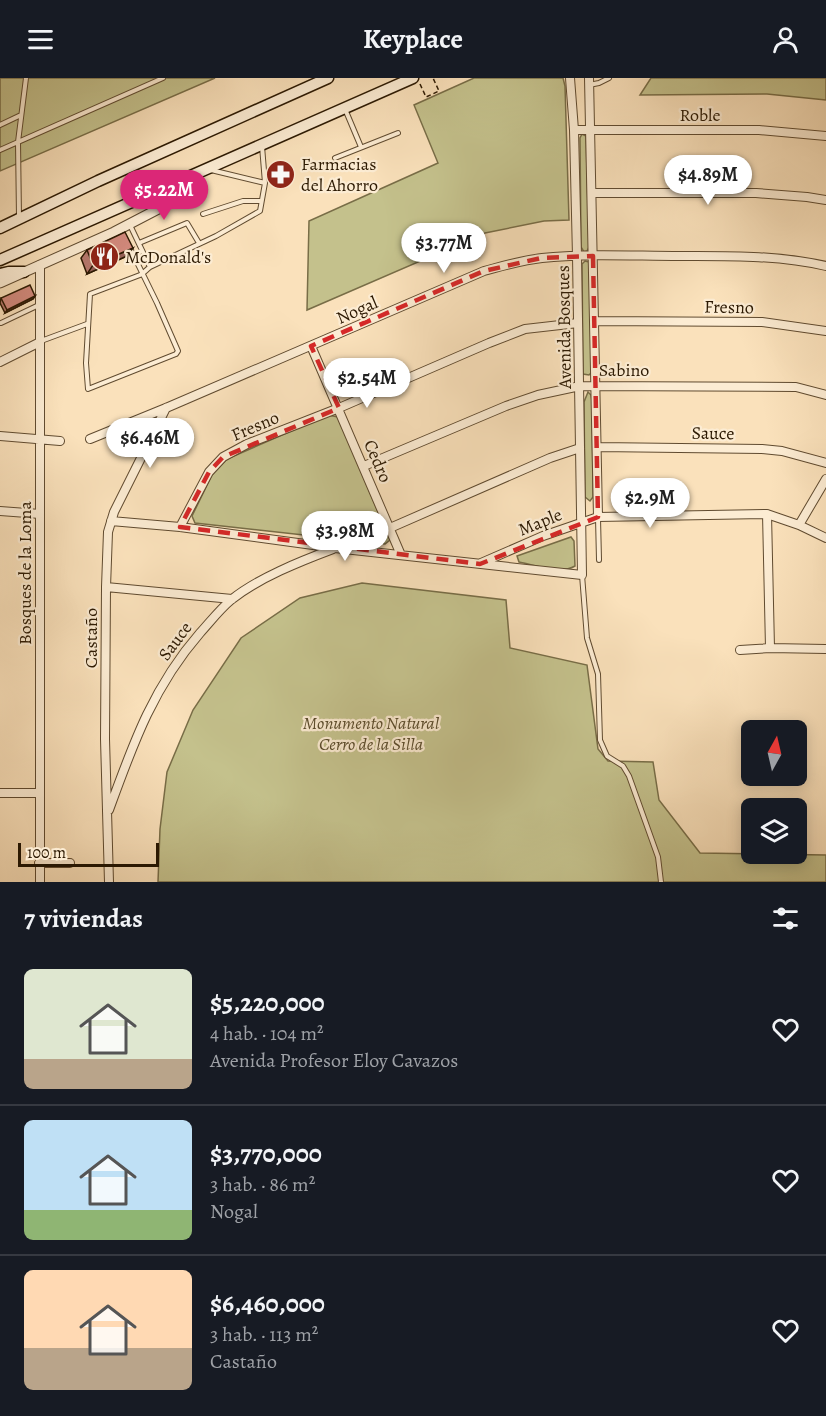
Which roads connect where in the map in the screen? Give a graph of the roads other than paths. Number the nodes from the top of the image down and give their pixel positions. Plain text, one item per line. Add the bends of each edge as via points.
1 (26, 78) edge
2 (163, 78) edge
3 (328, 78) edge
4 (415, 78) edge
5 (570, 78) edge
6 (609, 78) edge
7 (589, 82) edge
8 (344, 109) junction
9 (22, 115) junction
10 (0, 125) edge
11 (574, 130) junction
12 (589, 130) junction
13 (398, 133) dead end
14 (826, 136) edge
15 (18, 142) junction
16 (262, 145) junction
17 (362, 147) junction
18 (0, 150) edge
19 (335, 158) dead end
20 (208, 170) junction
21 (186, 179) junction
22 (265, 183) junction
23 (592, 193) junction
24 (826, 200) edge
25 (261, 201) junction
26 (202, 214) dead end
27 (19, 219) junction
28 (129, 224) junction
29 (0, 228) edge
30 (125, 240) edge
31 (139, 243) junction
32 (199, 243) junction
33 (577, 256) junction
34 (593, 256) junction
35 (0, 260) edge
36 (40, 265) junction
37 (826, 266) edge
38 (150, 267) junction
39 (24, 272) junction
40 (143, 273) junction
41 (0, 274) edge
42 (0, 283) edge
43 (41, 304) junction
44 (595, 321) junction
45 (0, 323) edge
46 (87, 324) junction
47 (578, 324) junction
48 (826, 331) edge
49 (40, 342) junction
50 (311, 346) junction
51 (0, 362) edge
52 (596, 384) junction
53 (580, 386) junction
54 (826, 394) edge
55 (166, 408) junction
56 (339, 408) junction
57 (0, 436) edge
58 (90, 439) dead end
59 (41, 440) junction
60 (60, 441) dead end
61 (598, 447) junction
62 (580, 448) junction
63 (826, 463) edge
64 (364, 466) junction
65 (826, 479) edge
66 (0, 511) edge
67 (40, 514) junction
68 (767, 514) junction
69 (598, 517) junction
70 (111, 520) junction
71 (581, 522) junction
72 (799, 525) junction
73 (180, 527) junction
74 (390, 528) junction
75 (826, 538) edge
76 (335, 548) junction
77 (401, 555) junction
78 (598, 560) dead end
79 (480, 564) junction
80 (582, 575) junction
81 (106, 587) junction
82 (232, 599) junction
83 (770, 648) junction
84 (826, 649) edge
85 (740, 650) dead end
86 (40, 792) junction
87 (0, 793) edge
88 (107, 814) junction
89 (39, 863) junction
90 (70, 863) dead end
91 (40, 882) edge
92 (109, 882) edge
93 (661, 882) edge

1 - 9 lane
2 - 15 lane
3 - 27 main road
4 - 8 main road
5 - 11 street, Avenida Bosques
6 - 7 lane via 600,83
7 - 12 street, Avenida Bosques
8 - 16 main road
8 - 17 lane
9 - 10 lane
9 - 15 lane
11 - 12 street, Roble
11 - 33 street, Avenida Bosques
12 - 14 street, Roble via 759,130
12 - 23 street, Avenida Bosques
13 - 17 lane
15 - 18 lane
15 - 27 lane
16 - 20 main road
16 - 22 lane
17 - 19 lane
20 - 21 main road
20 - 22 lane
21 - 28 street via 164,206
21 - 35 main road
22 - 25 lane
23 - 24 street via 756,193
23 - 34 street, Avenida Bosques
25 - 26 lane via 243,201
25 - 32 lane via 260,211
27 - 29 main road
28 - 31 lane
28 - 36 street
30 - 40 lane
31 - 32 lane via 186,223
31 - 38 lane
32 - 38 lane
33 - 34 street, Nogal
33 - 47 street, Avenida Bosques
33 - 50 street, Nogal via 541,258 484,271
34 - 37 street, Nogal via 757,256
34 - 44 street, Avenida Bosques
36 - 39 street
36 - 43 street, Bosques de la Loma
38 - 40 lane
39 - 41 main road
39 - 42 street
40 - 46 lane via 90,294
40 - 46 lane via 178,348 176,354 88,389
43 - 45 lane
43 - 49 street, Bosques de la Loma
44 - 48 street, Fresno via 762,322
44 - 52 street, Avenida Bosques
46 - 49 lane
47 - 53 street, Avenida Bosques
47 - 56 street, Fresno via 525,329
49 - 51 street
49 - 59 street, Bosques de la Loma
50 - 55 street, Nogal
50 - 56 street, Cedro
52 - 53 street, Sabino
52 - 54 street, Sabino via 796,387
52 - 61 street, Avenida Bosques
53 - 62 street, Avenida Bosques
53 - 64 street, Sabino via 506,406
55 - 58 street, Nogal
55 - 70 street, Castaño
56 - 64 street, Cedro
56 - 73 street, Fresno via 223,457 209,472
57 - 59 street
59 - 60 street
59 - 67 street, Bosques de la Loma
61 - 63 street, Sauce via 762,449
61 - 69 street, Avenida Bosques
62 - 71 street, Avenida Bosques
62 - 74 street
64 - 74 street, Cedro
65 - 72 street
66 - 67 street
67 - 86 street, Bosques de la Loma
68 - 69 street, Maple
68 - 72 street, Maple
68 - 83 street
69 - 71 street, Maple
69 - 78 lane
70 - 73 street
70 - 81 street, Castaño
71 - 79 street, Maple
71 - 80 street, Avenida Bosques
72 - 75 street, Maple
73 - 76 street
74 - 77 street, Cedro
76 - 77 street
76 - 82 street, Sauce via 299,562
77 - 79 street
79 - 80 street
80 - 93 lane via 586,638 598,674 600,740 607,756 622,766 635,789 658,857
81 - 82 street
81 - 88 street, Castaño
82 - 88 street, Sauce via 166,678 134,741
83 - 84 street
83 - 85 street
86 - 87 street
86 - 89 street, Bosques de la Loma
88 - 92 street, Castaño
89 - 90 street
89 - 91 street, Bosques de la Loma

